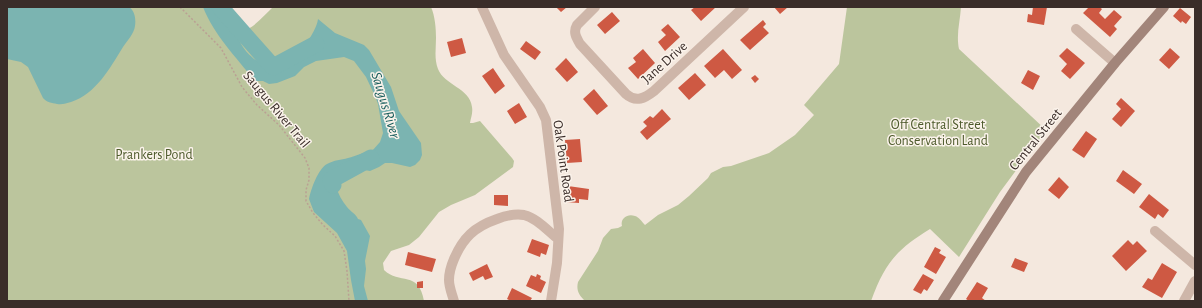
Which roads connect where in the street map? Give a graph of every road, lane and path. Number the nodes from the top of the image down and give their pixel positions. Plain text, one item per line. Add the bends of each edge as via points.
1 (180, 7) edge
2 (482, 7) edge
3 (595, 7) edge
4 (744, 7) edge
5 (1164, 7) edge
6 (1076, 29) dead end
7 (1115, 63) junction
8 (1156, 231) dead end
9 (558, 239) junction
10 (1195, 265) edge
11 (1195, 281) edge
12 (349, 301) edge
13 (454, 301) edge
14 (551, 301) edge
15 (943, 301) edge
16 (1184, 301) edge

1 - 12 path, Saugus River Trail via 221,48 242,87 279,125 305,158 309,168 306,200 313,213 335,236 344,251
2 - 9 street, Oak Point Road via 504,55 540,106 546,120
3 - 4 street, Jane Drive via 575,28 575,36 626,94 638,100 654,91
5 - 7 street, Central Street
6 - 7 street
7 - 15 street, Central Street via 1026,172
8 - 10 street
9 - 13 street via 531,218 523,215 504,216 480,227 462,242 451,267 449,279
9 - 14 street, Oak Point Road via 558,263
11 - 16 street

